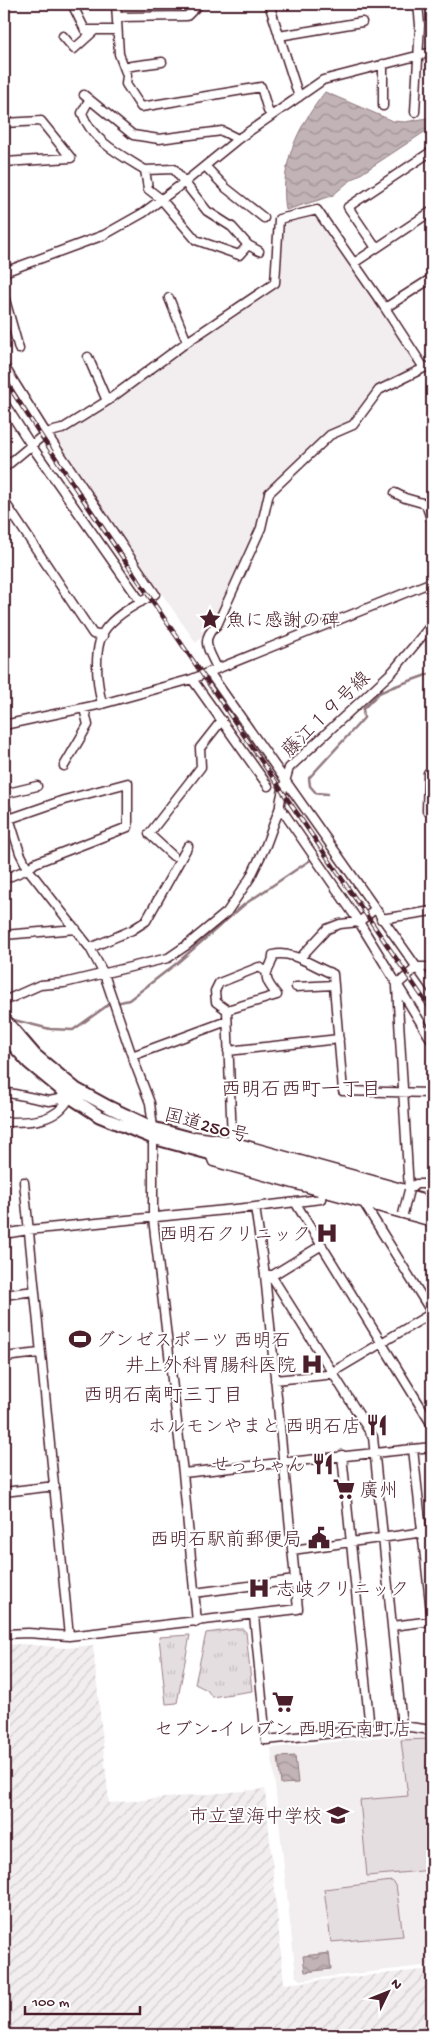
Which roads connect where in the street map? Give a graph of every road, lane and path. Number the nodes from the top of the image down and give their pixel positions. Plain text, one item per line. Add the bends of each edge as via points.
1 (72, 4) edge
2 (116, 4) edge
3 (199, 4) edge
4 (269, 4) edge
5 (418, 4) edge
6 (117, 17) junction
7 (362, 22) dead end
8 (117, 30) junction
9 (94, 31) junction
10 (63, 36) dead end
11 (279, 36) junction
12 (432, 52) edge
13 (419, 54) junction
14 (162, 62) dead end
15 (383, 64) junction
16 (124, 67) junction
17 (299, 97) junction
18 (383, 106) dead end
19 (415, 112) dead end
20 (272, 115) junction
21 (4, 123) edge
22 (238, 139) junction
23 (432, 151) edge
24 (4, 162) edge
25 (205, 166) junction
26 (144, 170) junction
27 (184, 182) junction
28 (161, 199) junction
29 (432, 211) edge
30 (264, 218) dead end
31 (248, 246) junction
32 (376, 248) junction
33 (259, 251) dead end
34 (354, 263) junction
35 (4, 272) edge
36 (432, 278) edge
37 (4, 296) edge
38 (170, 298) dead end
39 (385, 308) junction
40 (187, 342) junction
41 (19, 349) dead end
42 (88, 357) dead end
43 (4, 366) edge
44 (432, 366) edge
45 (424, 368) junction
46 (107, 401) junction
47 (4, 403) edge
48 (46, 433) junction
49 (31, 445) junction
50 (4, 468) edge
51 (395, 493) dead end
52 (4, 501) edge
53 (432, 522) edge
54 (432, 582) edge
55 (141, 602) junction
56 (432, 624) edge
57 (102, 636) junction
58 (217, 668) junction
59 (209, 672) junction
60 (192, 679) junction
61 (102, 704) junction
62 (84, 708) junction
63 (222, 720) junction
64 (4, 725) edge
65 (64, 766) dead end
66 (432, 773) edge
67 (284, 780) junction
68 (37, 786) dead end
69 (268, 786) dead end
70 (4, 794) edge
71 (4, 802) edge
72 (280, 806) junction
73 (432, 809) edge
74 (9, 819) junction
75 (188, 846) dead end
76 (173, 856) dead end
77 (28, 869) junction
78 (4, 880) edge
79 (375, 909) junction
80 (432, 911) edge
81 (382, 919) junction
82 (359, 922) junction
83 (76, 929) junction
84 (4, 935) edge
85 (90, 948) junction
86 (300, 958) junction
87 (416, 967) junction
88 (432, 967) edge
89 (267, 972) junction
90 (104, 974) junction
91 (334, 984) junction
92 (397, 985) junction
93 (296, 987) dead end
94 (432, 989) edge
95 (4, 1001) edge
96 (227, 1010) junction
97 (4, 1019) edge
98 (227, 1021) junction
99 (4, 1035) edge
100 (339, 1039) junction
101 (432, 1041) edge
102 (228, 1052) junction
103 (132, 1056) junction
104 (50, 1075) junction
105 (4, 1092) edge
106 (73, 1093) junction
107 (404, 1093) junction
108 (432, 1093) edge
109 (4, 1122) edge
110 (153, 1133) junction
111 (176, 1134) junction
112 (232, 1141) junction
113 (210, 1154) junction
114 (24, 1182) dead end
115 (432, 1184) edge
116 (409, 1190) junction
117 (322, 1192) junction
118 (294, 1202) junction
119 (432, 1203) edge
120 (365, 1205) junction
121 (255, 1207) junction
122 (403, 1214) junction
123 (432, 1214) edge
124 (153, 1218) junction
125 (432, 1222) edge
126 (28, 1230) junction
127 (4, 1234) edge
128 (322, 1244) junction
129 (265, 1275) junction
130 (34, 1291) junction
131 (4, 1295) edge
132 (432, 1302) edge
133 (432, 1313) edge
134 (382, 1342) junction
135 (40, 1353) junction
136 (4, 1357) edge
137 (331, 1373) junction
138 (275, 1380) junction
139 (432, 1425) edge
140 (432, 1447) edge
141 (413, 1449) junction
142 (375, 1452) junction
143 (342, 1456) junction
144 (283, 1462) junction
145 (183, 1473) junction
146 (55, 1486) junction
147 (4, 1492) edge
148 (432, 1531) edge
149 (423, 1533) junction
150 (384, 1538) junction
151 (351, 1542) junction
152 (292, 1550) junction
153 (295, 1580) junction
154 (194, 1593) junction
155 (254, 1615) junction
156 (198, 1622) junction
157 (392, 1626) junction
158 (4, 1634) edge
159 (69, 1636) junction
160 (402, 1726) junction
161 (370, 1729) junction
162 (432, 1730) edge

1 - 9 street via 85,30
2 - 6 street
3 - 6 street via 187,16
4 - 11 street
5 - 13 street
6 - 8 street
7 - 11 street
8 - 9 street
8 - 16 street
9 - 10 street via 74,49
11 - 17 street
12 - 13 street
13 - 15 street
13 - 19 street
14 - 16 street
15 - 17 street via 323,80
15 - 18 street
16 - 20 street via 126,84 142,107 262,87
17 - 20 street
20 - 22 street
21 - 24 street via 41,121 71,158
22 - 25 street
22 - 26 street via 222,131 160,140 133,135 87,98 82,113 86,123 106,145
23 - 32 street via 348,206
25 - 27 street
25 - 30 street via 226,188
26 - 27 street via 174,170
26 - 28 street via 148,189
27 - 28 street
27 - 31 street via 206,211 232,227
28 - 31 street via 196,240 239,255
28 - 35 street via 104,235
29 - 32 street
31 - 33 street
32 - 34 street
34 - 39 street
34 - 40 street via 316,210 279,219 275,283
36 - 39 street
37 - 41 street
38 - 40 street
39 - 45 street
40 - 46 street
42 - 46 street
43 - 48 street
44 - 45 street
45 - 58 street via 379,390 353,425 330,435 269,493 260,528 217,625 209,632 206,644
46 - 48 street via 62,429
47 - 49 street
48 - 49 street
48 - 55 street via 155,594
49 - 50 street
49 - 55 street
51 - 53 street via 426,504
52 - 57 street via 93,634
54 - 58 street
55 - 57 street via 117,617
56 - 67 street, 藤江１９号線 via 393,671 289,768
57 - 61 street via 97,652 98,690
58 - 59 street
59 - 60 street
59 - 67 street
60 - 61 street
60 - 63 street
61 - 62 street
62 - 64 street
62 - 65 street via 88,725
63 - 69 street
63 - 76 street via 200,748 201,767 149,834
66 - 73 street via 428,773 427,811
67 - 72 street, 藤江１９号線
67 - 79 street
68 - 70 street
71 - 74 street
72 - 82 street
72 - 90 street, 藤江１９号線 via 250,878 227,912 168,958
74 - 77 street
74 - 77 street via 64,800 128,784 128,827 35,863
75 - 85 street via 146,921
77 - 78 street
77 - 83 street
79 - 81 street
79 - 82 street
80 - 81 street
81 - 87 street
82 - 86 street via 327,929
82 - 92 street
83 - 84 street
83 - 85 street
85 - 90 street
86 - 89 street via 272,954 273,962
86 - 91 street via 333,974
87 - 88 street
87 - 92 street
87 - 94 street
89 - 96 street via 268,981 277,995
89 - 96 street via 259,967 219,983 215,991 216,1002
90 - 95 street, 藤江１９号線 via 40,985
90 - 103 street
91 - 93 street
91 - 100 street
92 - 101 street
92 - 107 street
96 - 98 street
97 - 104 highway, 国道250号
98 - 102 street
98 - 103 street
99 - 104 highway, 国道250号 via 29,1063
100 - 102 street
100 - 107 street via 343,1091
102 - 112 street
103 - 110 street via 150,1103
104 - 106 highway, 国道250号
105 - 106 street via 42,1100
106 - 109 street via 64,1107 48,1118
106 - 110 highway, 国道250号 via 109,1107
107 - 108 street
107 - 116 street
110 - 111 highway, 国道250号
110 - 113 highway, 国道250号
110 - 124 street
111 - 112 street
111 - 119 highway, 国道250号
112 - 116 street
113 - 117 street via 213,1162
113 - 123 highway, 国道250号
114 - 126 street
115 - 116 street via 416,1184
116 - 122 street, bridge
117 - 118 street via 321,1199
117 - 120 street
118 - 121 street
118 - 128 street
120 - 122 street
120 - 133 street
121 - 124 street
121 - 129 street
122 - 125 street
124 - 126 street
124 - 145 street
126 - 127 street
126 - 130 street
128 - 129 street via 273,1275
128 - 134 street
129 - 137 street via 274,1280
129 - 138 street
130 - 131 street
130 - 135 street
132 - 133 street
133 - 134 street
134 - 137 street
134 - 139 street
135 - 136 street
135 - 146 street
137 - 138 street
137 - 142 street via 373,1437
138 - 144 street
140 - 141 street
141 - 142 street
141 - 149 street
142 - 143 street
142 - 150 street
143 - 144 street
143 - 151 street
144 - 145 street
144 - 152 street
145 - 154 street
146 - 147 street
146 - 159 street
148 - 149 street
149 - 150 street
149 - 157 street via 432,1621
150 - 151 street
150 - 157 street
151 - 152 street
151 - 161 street
152 - 153 street
153 - 154 street
153 - 155 street via 298,1609
154 - 156 street
155 - 156 street
155 - 161 street via 266,1740
156 - 159 street
157 - 160 street
158 - 159 street
160 - 161 street
160 - 162 street

